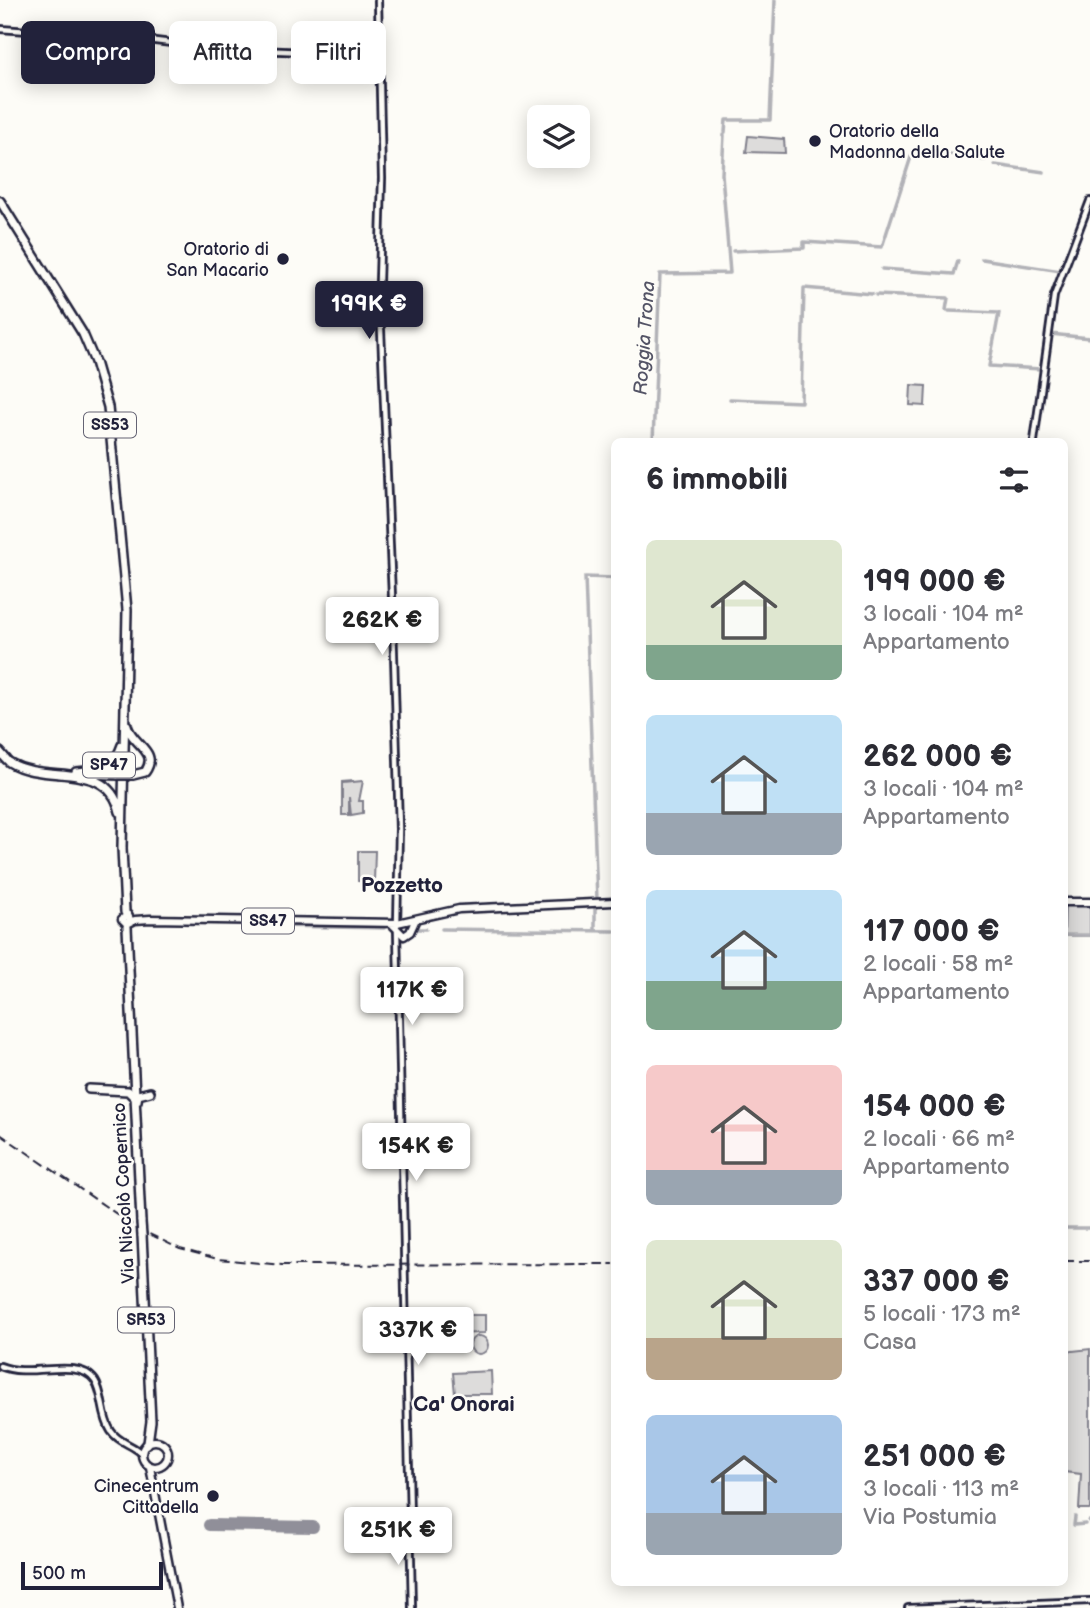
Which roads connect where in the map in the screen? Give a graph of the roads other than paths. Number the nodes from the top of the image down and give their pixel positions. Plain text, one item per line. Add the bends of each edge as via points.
1 (378, 0) edge
2 (378, 21) edge
3 (0, 29) edge
4 (291, 52) edge
5 (380, 84) edge
6 (0, 201) edge
7 (1090, 201) edge
8 (1034, 438) edge
9 (127, 677) junction
10 (126, 698) junction
11 (0, 753) edge
12 (149, 754) junction
13 (8, 761) junction
14 (16, 769) dead end
15 (37, 772) junction
16 (123, 801) junction
17 (122, 830) junction
18 (611, 902) edge
19 (1068, 902) edge
20 (1090, 902) edge
21 (127, 919) junction
22 (398, 925) junction
23 (133, 1064) junction
24 (134, 1084) junction
25 (89, 1089) dead end
26 (122, 1091) junction
27 (135, 1098) junction
28 (136, 1119) junction
29 (0, 1366) edge
30 (151, 1422) junction
31 (160, 1442) junction
32 (147, 1444) junction
33 (133, 1446) junction
34 (141, 1453) junction
35 (154, 1467) junction
36 (1090, 1601) edge
37 (177, 1608) edge
38 (412, 1608) edge
39 (908, 1608) edge

1 - 2 main road
3 - 4 main road
5 - 22 main road via 379,282 399,829
6 - 9 highway, SS53 via 76,320 103,386 126,592
7 - 8 main road via 1054,296
9 - 10 highway, SS53
9 - 12 highway, SP47 via 129,731
10 - 15 highway, SP47 via 122,744 111,763 84,772
10 - 16 highway, SS53
11 - 13 highway
12 - 15 highway, SP47, bridge via 146,770 132,775
12 - 16 highway, SP47 via 138,747 128,753
13 - 14 highway
13 - 15 highway, SP47
15 - 17 highway, SP47 via 86,776 101,782 117,800
16 - 17 highway, SS53
17 - 21 highway, SS53
17 - 21 highway via 119,870
18 - 22 main road, SS47 via 459,909
19 - 20 main road
21 - 22 main road, SS47
21 - 23 highway, Via Niccolò Copernico / SR53
22 - 38 main road
23 - 24 highway, Via Niccolò Copernico / SR53
23 - 26 highway via 131,1086
24 - 27 highway, Via Niccolò Copernico / SR53
24 - 28 highway via 138,1090 150,1092 137,1096
25 - 26 highway
26 - 27 highway
27 - 28 highway, Via Niccolò Copernico / SR53
28 - 30 highway, Via Niccolò Copernico / SR53, bridge
29 - 33 main road via 72,1369 94,1378 102,1391 110,1429
30 - 31 highway, Via Niccolò Copernico / SR53
30 - 32 highway, Via Niccolò Copernico / SR53
31 - 32 main road
31 - 35 main road via 168,1457
32 - 33 main road
32 - 34 main road, SR53
33 - 34 main road
34 - 35 main road via 143,1461
35 - 37 main road
36 - 39 main road

